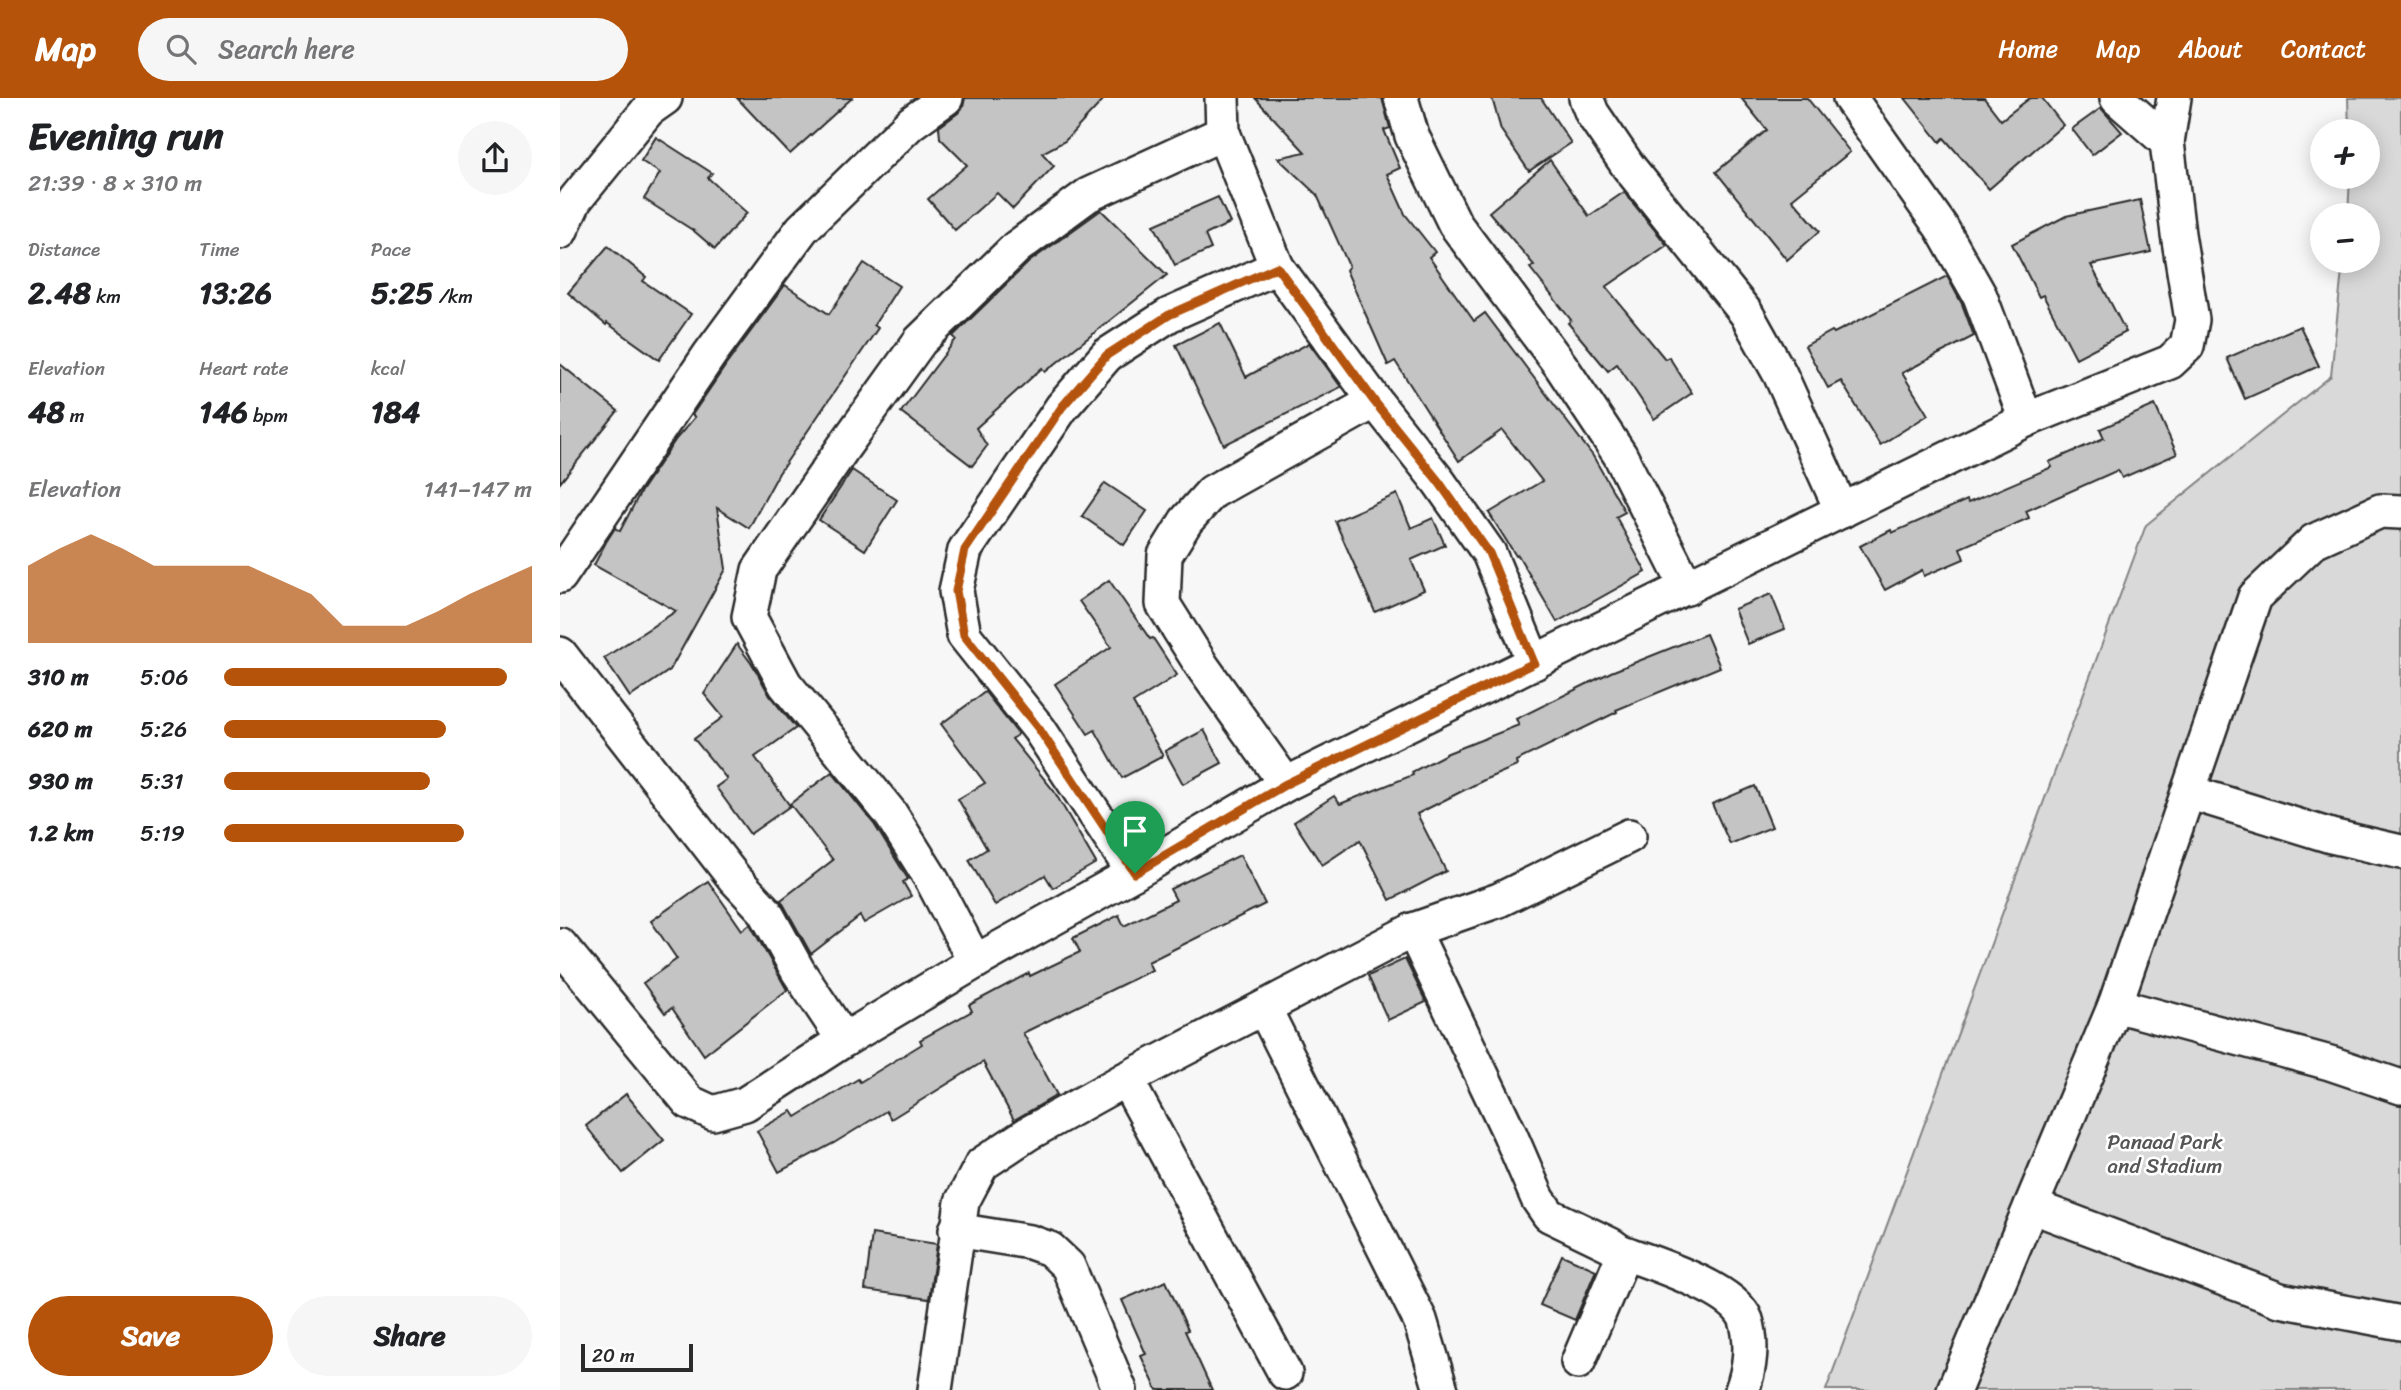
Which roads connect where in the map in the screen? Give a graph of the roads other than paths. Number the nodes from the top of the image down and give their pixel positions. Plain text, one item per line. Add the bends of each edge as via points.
1 (665, 98) edge
2 (946, 98) edge
3 (1222, 98) edge
4 (1401, 98) edge
5 (1586, 98) edge
6 (1850, 98) edge
7 (2117, 98) edge
8 (2174, 98) edge
9 (1223, 133) junction
10 (2167, 142) junction
11 (560, 232) edge
12 (1277, 267) junction
13 (1374, 401) junction
14 (2026, 420) junction
15 (1842, 511) junction
16 (2401, 512) edge
17 (560, 576) edge
18 (1687, 587) junction
19 (560, 654) edge
20 (1534, 663) junction
21 (1286, 784) junction
22 (2188, 792) junction
23 (1629, 836) dead end
24 (2401, 852) edge
25 (1135, 873) junction
26 (1413, 930) junction
27 (560, 945) edge
28 (975, 962) junction
29 (2115, 1005) junction
30 (1264, 1008) junction
31 (844, 1040) junction
32 (1126, 1079) junction
33 (2401, 1087) edge
34 (2031, 1206) junction
35 (956, 1230) junction
36 (1619, 1251) junction
37 (2401, 1324) edge
38 (1578, 1362) dead end
39 (1285, 1373) dead end
40 (935, 1390) edge
41 (1120, 1390) edge
42 (1441, 1390) edge
43 (1742, 1390) edge
44 (1954, 1390) edge

1 - 11 street via 648,110 575,200
2 - 17 street via 911,123 802,229 710,354
3 - 9 street
4 - 18 street via 1412,136 1455,224 1561,366 1620,455
5 - 15 street via 1628,166 1746,313 1780,374
6 - 14 street via 1941,227 1980,296
7 - 10 street
8 - 10 street
9 - 12 street
9 - 28 street via 1087,195 1017,247 920,341 759,570 749,617 785,684 890,813
10 - 14 street via 2192,320 2187,346 2170,362
12 - 13 street
12 - 25 street via 1169,315 1107,355 1062,407 965,550 956,591 964,635 1039,729
13 - 20 street via 1489,553
13 - 21 street via 1212,492 1186,520 1165,555 1164,604
14 - 15 street
15 - 18 street
16 - 22 street via 2380,511 2314,541 2255,597
18 - 20 street
19 - 31 street via 765,911
20 - 21 street
21 - 25 street
22 - 24 street via 2331,836
22 - 29 street
23 - 26 street via 1499,900
25 - 28 street
26 - 30 street
26 - 36 street via 1538,1199 1549,1215
27 - 31 street via 689,1102 713,1113 745,1104
28 - 31 street
29 - 33 street via 2330,1063
29 - 34 street
30 - 32 street
30 - 42 street via 1420,1320
32 - 35 street via 982,1164 962,1202
32 - 39 street
34 - 37 street via 2280,1300
34 - 44 street
35 - 40 street
35 - 41 street via 1030,1242 1050,1249 1068,1266
36 - 38 street via 1621,1261
36 - 43 street via 1695,1280 1735,1304 1745,1319 1750,1347

